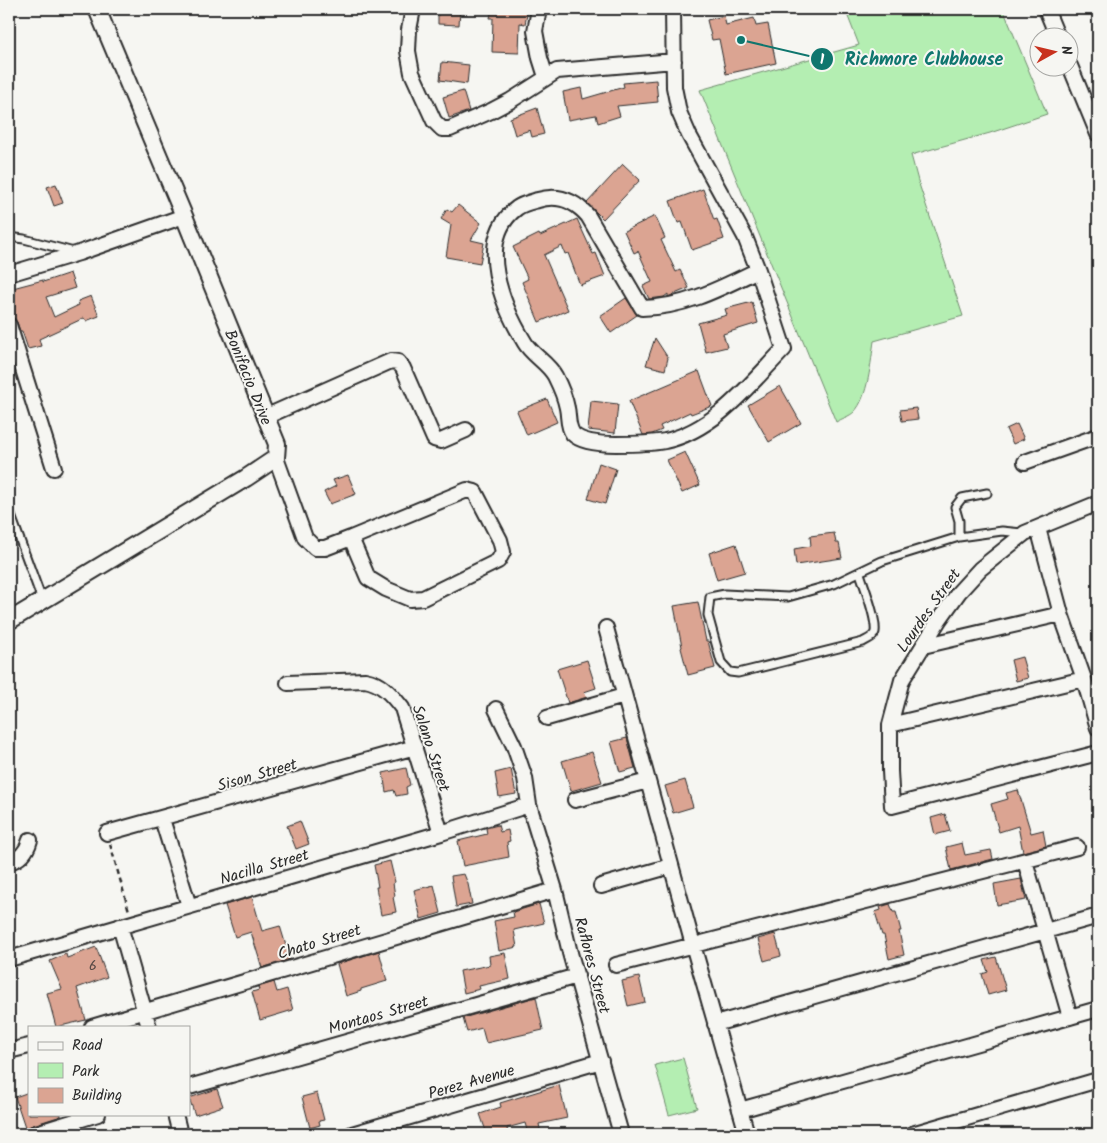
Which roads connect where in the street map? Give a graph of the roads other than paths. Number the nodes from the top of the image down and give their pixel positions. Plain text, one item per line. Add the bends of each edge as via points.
1 (96, 9) edge
2 (413, 9) edge
3 (539, 9) edge
4 (673, 9) edge
5 (1046, 9) edge
6 (1054, 28) edge
7 (674, 61) junction
8 (546, 77) junction
9 (1075, 78) edge
10 (1098, 134) edge
11 (184, 216) junction
12 (9, 237) edge
13 (79, 253) junction
14 (758, 270) junction
15 (9, 274) edge
16 (9, 325) edge
17 (266, 417) junction
18 (466, 430) dead end
19 (1098, 436) edge
20 (276, 458) junction
21 (1025, 462) dead end
22 (54, 468) dead end
23 (987, 493) dead end
24 (1098, 503) edge
25 (9, 510) edge
26 (1038, 528) junction
27 (1025, 533) junction
28 (959, 537) junction
29 (351, 538) junction
30 (860, 573) junction
31 (42, 600) junction
32 (1061, 614) junction
33 (9, 621) edge
34 (606, 628) dead end
35 (923, 646) junction
36 (1084, 679) junction
37 (288, 683) dead end
38 (624, 696) junction
39 (496, 709) dead end
40 (547, 718) dead end
41 (890, 725) junction
42 (1098, 728) edge
43 (415, 747) junction
44 (1098, 754) edge
45 (648, 781) junction
46 (575, 800) dead end
47 (529, 804) junction
48 (162, 819) junction
49 (441, 832) junction
50 (107, 833) road end
51 (30, 840) dead end
52 (1077, 847) dead end
53 (1025, 860) junction
54 (9, 862) edge
55 (671, 866) junction
56 (601, 886) dead end
57 (555, 890) junction
58 (189, 906) junction
59 (1095, 917) dead end
60 (126, 924) junction
61 (1046, 931) junction
62 (693, 945) junction
63 (9, 959) edge
64 (616, 964) dead end
65 (577, 976) junction
66 (1098, 1009) edge
67 (145, 1011) junction
68 (1070, 1017) junction
69 (715, 1024) junction
70 (95, 1026) edge
71 (150, 1026) edge
72 (28, 1046) edge
73 (9, 1051) edge
74 (601, 1061) junction
75 (1098, 1080) edge
76 (190, 1087) edge
77 (740, 1110) junction
78 (92, 1116) edge
79 (176, 1116) edge
80 (34, 1134) edge
81 (180, 1134) edge
82 (352, 1134) edge
83 (621, 1134) edge
84 (748, 1134) edge
85 (912, 1134) edge

1 - 11 street, Bonifacio Drive
2 - 8 street via 408,51 412,73 439,127 450,129 491,111
3 - 8 street via 535,31
4 - 7 street
5 - 6 street
7 - 8 street via 557,71
7 - 14 street via 674,87 681,118 740,228
9 - 10 street
11 - 13 street
11 - 17 street, Bonifacio Drive
12 - 13 lane
13 - 15 street
14 - 14 street via 784,350 709,422 667,440 606,444 585,440 574,434 569,426 568,408 554,374 526,344 509,311 494,266 494,253 498,230 517,208 546,198 564,199 578,205 588,216 642,308 668,307 710,293
16 - 22 street
17 - 18 street via 391,361 398,362 403,368 434,439 441,441
17 - 20 street, Bonifacio Drive via 277,444
19 - 21 street
20 - 29 street via 305,538 315,548 325,548
20 - 31 street
23 - 28 lane via 962,498 955,507
24 - 26 street, Lourdes Street
25 - 31 lane
26 - 27 street, Lourdes Street
26 - 32 street
27 - 28 lane via 1002,531
27 - 35 street, Lourdes Street via 980,569 958,592
28 - 30 lane via 882,561
29 - 29 street via 467,490 475,492 503,552 498,561 423,598 410,599 368,578
30 - 30 lane via 788,597 725,594 710,597 708,615 721,662 730,672 738,674 863,642 873,636 873,615
31 - 33 street
32 - 35 street
32 - 36 street
34 - 38 street
35 - 41 street, Lourdes Street via 902,680
36 - 41 street
36 - 42 street
37 - 43 street, Salano Street via 375,682 402,708
38 - 40 street
38 - 45 street
39 - 47 street, Raflores Street via 514,746 525,778
41 - 44 street, Lourdes Street via 892,806
43 - 48 street, Sison Street
43 - 49 street, Salano Street
45 - 46 street
45 - 55 street
47 - 49 street, Nacilla Street
47 - 57 street, Raflores Street
48 - 50 street, Sison Street
48 - 58 street
49 - 58 street, Nacilla Street
51 - 54 street via 26,851
52 - 53 street
53 - 61 street
53 - 62 street
55 - 56 street
55 - 62 street
57 - 65 street, Raflores Street
57 - 67 street, Chato Street
58 - 60 street, Nacilla Street
59 - 61 street
60 - 63 street, Nacilla Street
60 - 67 street
61 - 68 street
61 - 69 street
62 - 64 street
62 - 69 street
65 - 74 street, Raflores Street
65 - 76 street, Montaos Street
66 - 68 street
67 - 70 street, Chato Street
67 - 71 street
68 - 77 street
69 - 77 street
72 - 73 street
74 - 82 street, Perez Avenue
74 - 83 street, Raflores Street
75 - 85 street
77 - 84 street
78 - 80 street
79 - 81 street

